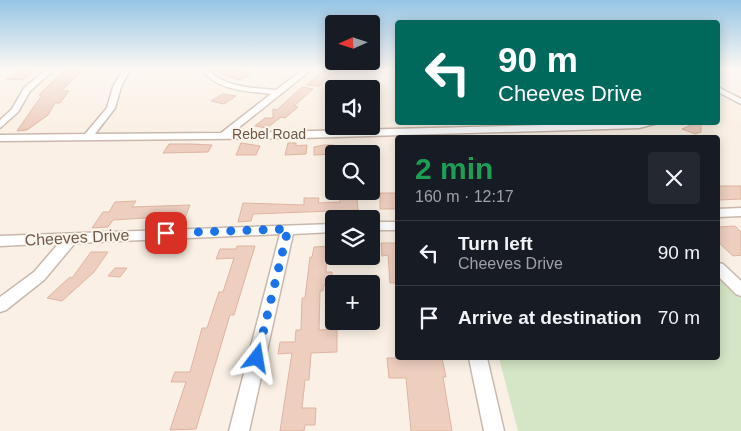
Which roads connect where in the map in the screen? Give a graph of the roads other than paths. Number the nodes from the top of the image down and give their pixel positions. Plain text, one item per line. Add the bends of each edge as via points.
1 (28, 89) edge
2 (115, 89) edge
3 (257, 89) edge
4 (283, 89) edge
5 (728, 89) edge
6 (720, 90) edge
7 (278, 93) junction
8 (741, 96) edge
9 (741, 102) edge
10 (0, 125) edge
11 (576, 125) edge
12 (432, 130) edge
13 (225, 134) junction
14 (89, 136) junction
15 (0, 138) edge
16 (741, 212) edge
17 (720, 213) edge
18 (380, 226) edge
19 (395, 226) edge
20 (325, 228) edge
21 (288, 229) junction
22 (72, 236) junction
23 (0, 241) edge
24 (720, 270) edge
25 (741, 290) edge
26 (0, 306) edge
27 (478, 360) edge
28 (239, 431) edge
29 (494, 431) edge

1 - 10 street via 15,110
2 - 14 street via 111,108
3 - 7 street
4 - 7 street
5 - 8 street
6 - 9 street
7 - 13 street
11 - 12 street, Rebel Road
12 - 13 street, Rebel Road
13 - 14 street, Rebel Road
14 - 15 street, Rebel Road
16 - 17 street
18 - 19 street
20 - 21 street, Cheeves Drive
21 - 22 street, Cheeves Drive
21 - 28 street
22 - 23 street, Cheeves Drive
22 - 26 street via 38,276
24 - 25 street
27 - 29 street

